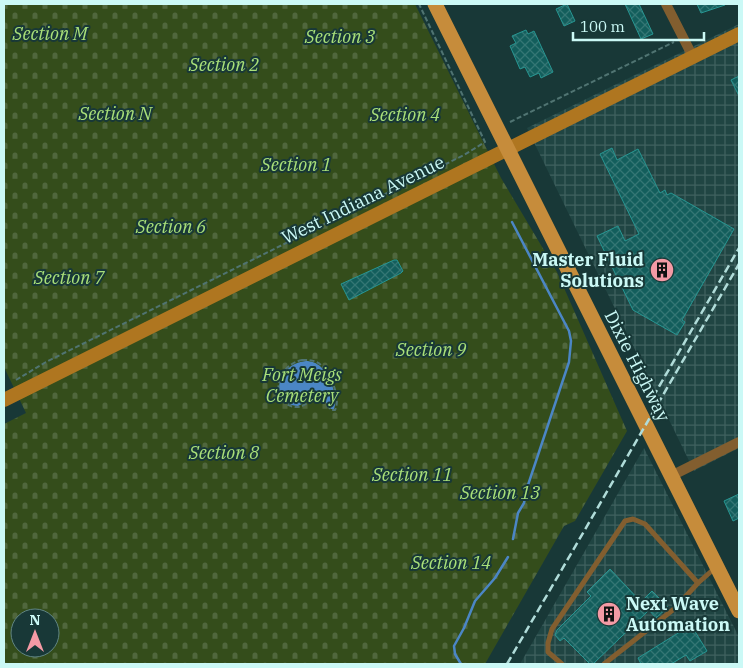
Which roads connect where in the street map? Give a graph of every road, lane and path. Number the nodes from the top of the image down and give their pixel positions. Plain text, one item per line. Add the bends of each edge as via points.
1 (419, 4) edge
2 (436, 4) edge
3 (666, 4) edge
4 (739, 34) edge
5 (680, 39) dead end
6 (693, 58) junction
7 (510, 122) dead end
8 (508, 149) junction
9 (12, 383) dead end
10 (4, 400) edge
11 (284, 401) joint
12 (739, 442) edge
13 (672, 476) junction
14 (717, 566) junction
15 (698, 583) junction
16 (739, 611) edge
17 (562, 664) edge
18 (604, 664) edge

1 - 9 path via 485,142 46,362
2 - 8 main road, Dixie Highway
3 - 6 street
4 - 6 main road, West Indiana Avenue
5 - 7 path
6 - 8 main road, West Indiana Avenue
8 - 10 main road, West Indiana Avenue
8 - 13 main road, Dixie Highway
11 - 11 path via 278,386 282,373 295,362 310,360 320,364 326,372 337,406 330,410 318,397 298,407
12 - 13 street
13 - 14 main road, Dixie Highway
14 - 15 lane
14 - 16 main road, Dixie Highway
15 - 17 lane via 645,524 633,519 625,521 552,629 548,652
15 - 18 lane via 674,609

